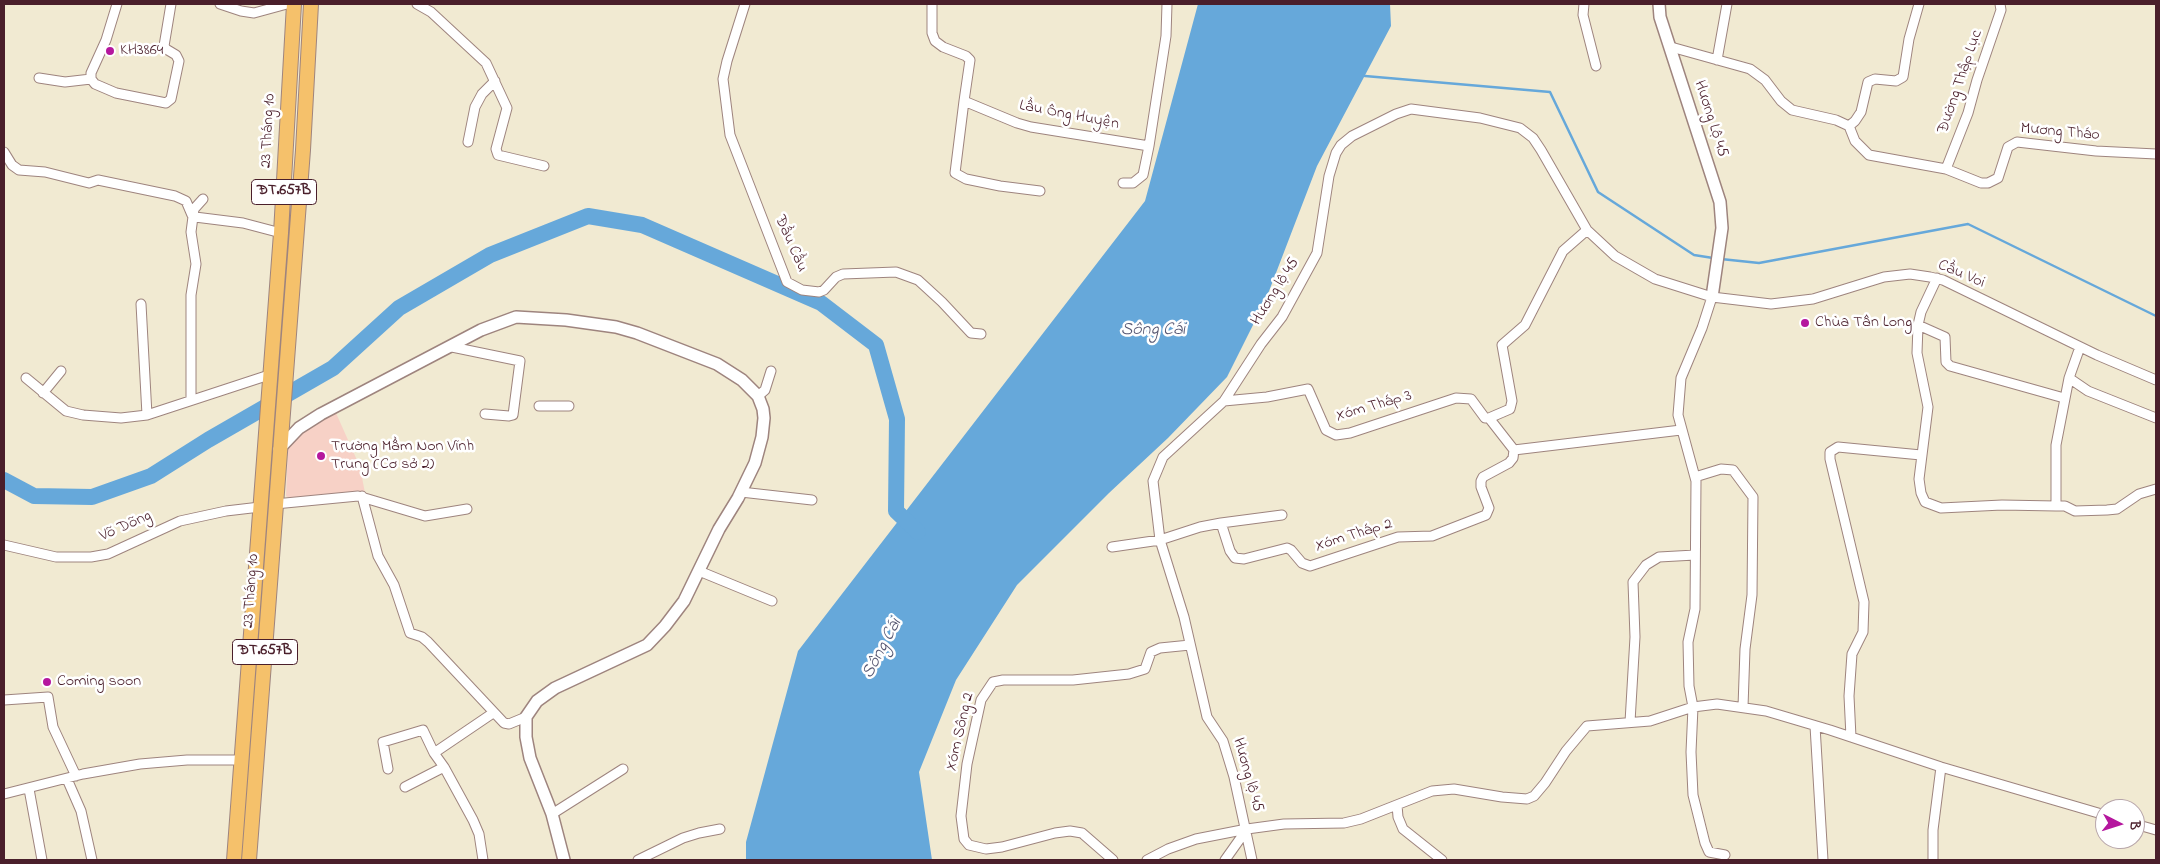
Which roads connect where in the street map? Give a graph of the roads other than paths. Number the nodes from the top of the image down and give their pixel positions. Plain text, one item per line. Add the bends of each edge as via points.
1 (117, 4) edge
2 (171, 4) edge
3 (220, 4) edge
4 (287, 4) edge
5 (294, 4) edge
6 (312, 4) edge
7 (417, 4) edge
8 (745, 4) edge
9 (932, 4) edge
10 (1167, 4) edge
11 (1584, 4) edge
12 (1659, 4) edge
13 (1726, 4) edge
14 (1918, 4) edge
15 (2000, 4) edge
16 (1671, 47) junction
17 (1716, 60) junction
18 (1596, 66) dead end
19 (39, 78) dead end
20 (91, 79) junction
21 (495, 81) junction
22 (964, 101) junction
23 (1849, 126) junction
24 (468, 142) dead end
25 (1149, 146) junction
26 (4, 152) edge
27 (2156, 154) edge
28 (544, 166) dead end
29 (1946, 169) junction
30 (1123, 183) dead end
31 (1040, 191) dead end
32 (203, 199) dead end
33 (192, 215) junction
34 (1587, 230) junction
35 (282, 233) junction
36 (1937, 278) junction
37 (1712, 297) junction
38 (141, 304) dead end
39 (1918, 325) junction
40 (981, 334) dead end
41 (452, 347) junction
42 (2080, 347) junction
43 (61, 371) dead end
44 (771, 371) dead end
45 (269, 377) junction
46 (26, 378) dead end
47 (2070, 378) junction
48 (2156, 380) edge
49 (43, 393) junction
50 (758, 396) junction
51 (2064, 398) junction
52 (191, 400) junction
53 (1224, 401) junction
54 (539, 406) dead end
55 (569, 406) dead end
56 (485, 414) dead end
57 (147, 415) junction
58 (1490, 418) junction
59 (2156, 418) edge
60 (1681, 430) junction
61 (280, 447) junction
62 (1514, 450) junction
63 (1921, 455) junction
64 (1695, 477) junction
65 (2156, 489) edge
66 (742, 492) junction
67 (362, 496) junction
68 (812, 500) dead end
69 (275, 504) junction
70 (2056, 506) junction
71 (260, 507) junction
72 (467, 509) dead end
73 (1282, 515) dead end
74 (1221, 522) junction
75 (1160, 540) junction
76 (4, 545) edge
77 (1112, 547) dead end
78 (1695, 555) junction
79 (699, 571) junction
80 (772, 601) dead end
81 (1190, 644) junction
82 (4, 700) edge
83 (1693, 707) junction
84 (1743, 707) junction
85 (493, 713) junction
86 (526, 717) junction
87 (1630, 722) junction
88 (1815, 726) junction
89 (1851, 737) junction
90 (434, 753) junction
91 (242, 760) junction
92 (444, 767) junction
93 (1941, 767) junction
94 (388, 769) dead end
95 (623, 769) dead end
96 (71, 778) junction
97 (405, 787) dead end
98 (29, 788) junction
99 (4, 794) edge
100 (1397, 805) junction
101 (2095, 813) edge
102 (552, 814) junction
103 (720, 829) dead end
104 (1247, 829) junction
105 (1724, 855) dead end
106 (42, 860) edge
107 (92, 860) edge
108 (234, 860) edge
109 (249, 860) edge
110 (483, 860) edge
111 (564, 860) edge
112 (638, 860) edge
113 (1113, 860) edge
114 (1147, 860) edge
115 (1225, 860) edge
116 (1252, 860) edge
117 (1442, 860) edge
118 (1823, 860) edge
119 (1932, 860) edge

1 - 20 street
2 - 20 street via 164,46 179,61 169,102 116,93
3 - 4 street via 254,13
5 - 35 main road, 23 Tháng 10 / ĐT.657B
6 - 61 main road, ĐT.657B
7 - 21 street via 481,56
8 - 40 street, Đầu Cầu via 723,79 730,135 788,282 802,290 819,292 844,274 896,272 918,280 972,334
9 - 22 street via 935,41 970,60
10 - 25 street via 1166,36
11 - 18 street via 1583,15
12 - 16 street, Hương Lộ 45 via 1660,17
13 - 17 street
14 - 23 street via 1903,77 1896,81 1868,82 1861,112
15 - 29 street, Đường Thập Lục via 2001,10 1968,113
16 - 17 street
16 - 37 street, Hương Lộ 45 via 1720,202 1720,245
17 - 23 street via 1750,69 1765,80 1792,110
19 - 20 street via 65,82
21 - 24 street via 475,107
21 - 28 street via 507,108 496,150 498,155
22 - 25 street, Lầu Ông Huyện via 1031,127
22 - 31 street via 955,167 957,175 1000,186
23 - 29 street, Mương Tháo via 1855,141 1869,155
25 - 30 street via 1142,175 1133,183
26 - 33 street via 19,170 45,172 89,183 98,180 181,198 186,201
27 - 29 street, Mương Tháo via 2017,142 2008,147 2000,174 1992,182 1981,183
32 - 33 street
33 - 35 street
33 - 52 street via 191,236 196,264 191,295
34 - 37 street, Hương lộ 45 via 1615,256 1639,271 1678,288
34 - 53 street, Hương lộ 45 via 1541,150 1520,128 1480,118 1417,110 1396,114 1352,136 1336,153 1325,194 1317,253 1282,318
34 - 58 street via 1563,252 1525,325 1503,343 1512,406
35 - 45 main road, 23 Tháng 10 / ĐT.657B
36 - 37 street, Cầu Voi via 1899,274 1790,303 1758,304
36 - 39 street
36 - 42 street, Cầu Voi
37 - 60 street via 1681,378 1678,406
38 - 57 street
39 - 51 street via 1945,337 1946,362 1950,366
39 - 63 street via 1918,353 1928,407
41 - 50 street via 481,330 516,317 588,322 637,333 717,364 742,380
41 - 56 street via 520,361 513,415
41 - 61 street via 315,418 299,428
42 - 47 street
42 - 48 street, Cầu Voi
43 - 49 street
44 - 50 street via 765,390
45 - 52 street
45 - 71 main road, 23 Tháng 10 / ĐT.657B
46 - 49 street
47 - 51 street
47 - 59 street via 2088,391
49 - 57 street via 70,413 107,418
50 - 66 street via 764,418 762,437
51 - 70 street via 2056,444
52 - 57 street
53 - 58 street, Xóm Tháp 3 via 1308,389 1326,430 1336,435 1462,398 1471,399 1483,417
53 - 75 street, Hương lộ 45 via 1170,449 1158,465 1153,488
54 - 55 street
58 - 62 street, Xóm Tháp 3
60 - 62 street
60 - 64 street
61 - 69 main road, 23 Tháng 10 / ĐT.657B
62 - 74 street, Xóm Tháp 2 via 1514,458 1509,464 1481,481 1489,508 1486,515 1432,536 1398,538 1307,566 1286,548 1244,559 1235,558
63 - 70 street via 1921,493 1925,502 1936,508
63 - 89 street via 1838,447 1830,452 1864,602 1863,632 1852,654
64 - 78 street
64 - 84 street via 1721,469 1733,470 1753,497 1752,595 1745,650
65 - 70 street via 2140,494 2116,510 2075,510
66 - 68 street
66 - 79 street via 719,529
67 - 69 street
67 - 72 street via 425,516
67 - 85 street via 378,556 394,585 410,633 428,642
69 - 71 main road
69 - 109 main road, 23 Tháng 10 / ĐT.657B
71 - 76 street, Võ Dõng via 180,521 108,554 56,557
71 - 91 main road, 23 Tháng 10 / ĐT.657B
73 - 74 street
74 - 75 street
75 - 77 street
75 - 81 street, Hương lộ 45
78 - 83 street via 1695,609 1688,642
78 - 87 street via 1659,558 1646,565 1634,582 1635,637
79 - 80 street
79 - 86 street via 684,601 655,638 634,652 555,688 537,701
81 - 104 street, Hương lộ 45 via 1208,717 1223,741
81 - 113 street, Xóm Sông 2 via 1151,652 1145,669 1135,673 1073,680 993,682 981,700 967,764 962,816 964,839 969,846 1002,847 1070,831 1082,833
82 - 96 street via 48,697 53,727
83 - 84 street via 1717,704
83 - 87 street via 1650,721
83 - 105 street via 1693,795 1709,852
84 - 88 street
85 - 86 street via 509,724
85 - 90 street
86 - 102 street via 530,758
87 - 100 street via 1586,726 1545,784 1527,799 1454,789 1432,791
88 - 89 street
88 - 118 street
89 - 93 street
90 - 92 street
90 - 94 street via 424,730 383,742
91 - 96 street via 149,763
91 - 108 main road, 23 Tháng 10 / ĐT.657B
92 - 97 street
92 - 110 street via 479,834
93 - 101 street
93 - 119 street
95 - 102 street
96 - 98 street
96 - 107 street
98 - 99 street
98 - 106 street
100 - 104 street via 1344,823 1284,824
100 - 117 street via 1403,829
102 - 111 street
103 - 112 street via 684,838
104 - 114 street via 1196,839
104 - 115 street
104 - 116 street, Hương lộ 45

